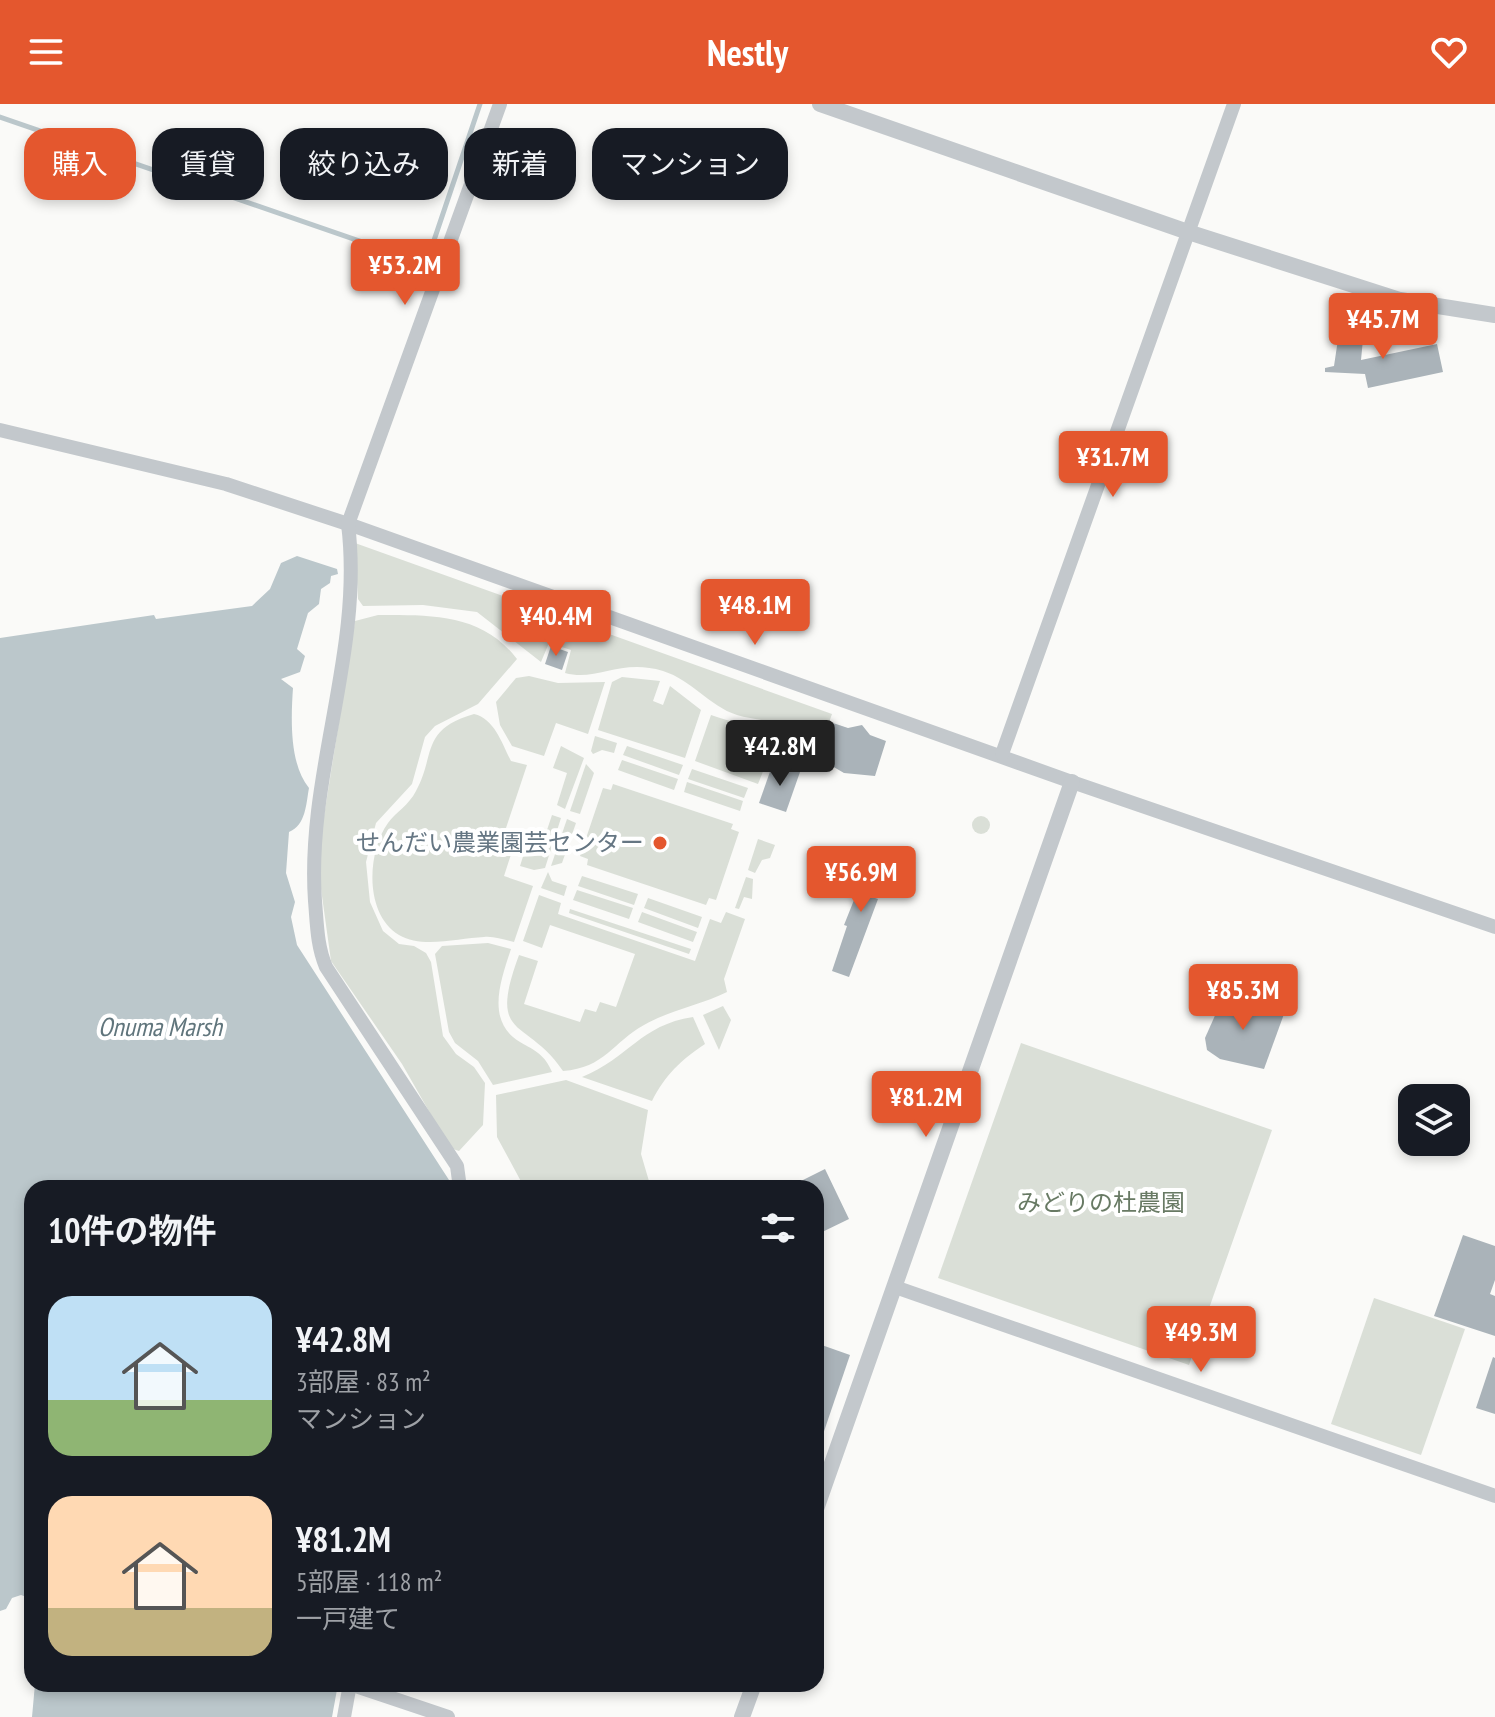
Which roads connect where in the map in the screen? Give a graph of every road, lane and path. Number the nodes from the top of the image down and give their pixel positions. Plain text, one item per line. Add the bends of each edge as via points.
1 (500, 104) edge
2 (820, 104) edge
3 (1234, 104) edge
4 (1188, 232) junction
5 (1495, 315) edge
6 (0, 430) edge
7 (348, 524) junction
8 (1002, 754) junction
9 (1072, 782) junction
10 (1495, 927) edge
11 (459, 1180) edge
12 (895, 1287) junction
13 (824, 1487) edge
14 (1495, 1496) edge
15 (349, 1692) edge
16 (374, 1692) edge
17 (751, 1692) edge
18 (344, 1717) edge
19 (448, 1717) edge
20 (742, 1717) edge

1 - 7 street
2 - 4 street
3 - 4 street
4 - 5 street via 1400,300
4 - 8 street
6 - 7 street via 226,484
7 - 8 street
7 - 11 street via 351,612 312,860 319,946 326,967 457,1166
8 - 9 street
9 - 10 street
9 - 12 street
12 - 13 street
12 - 14 street
15 - 18 street
16 - 19 street
17 - 20 street

